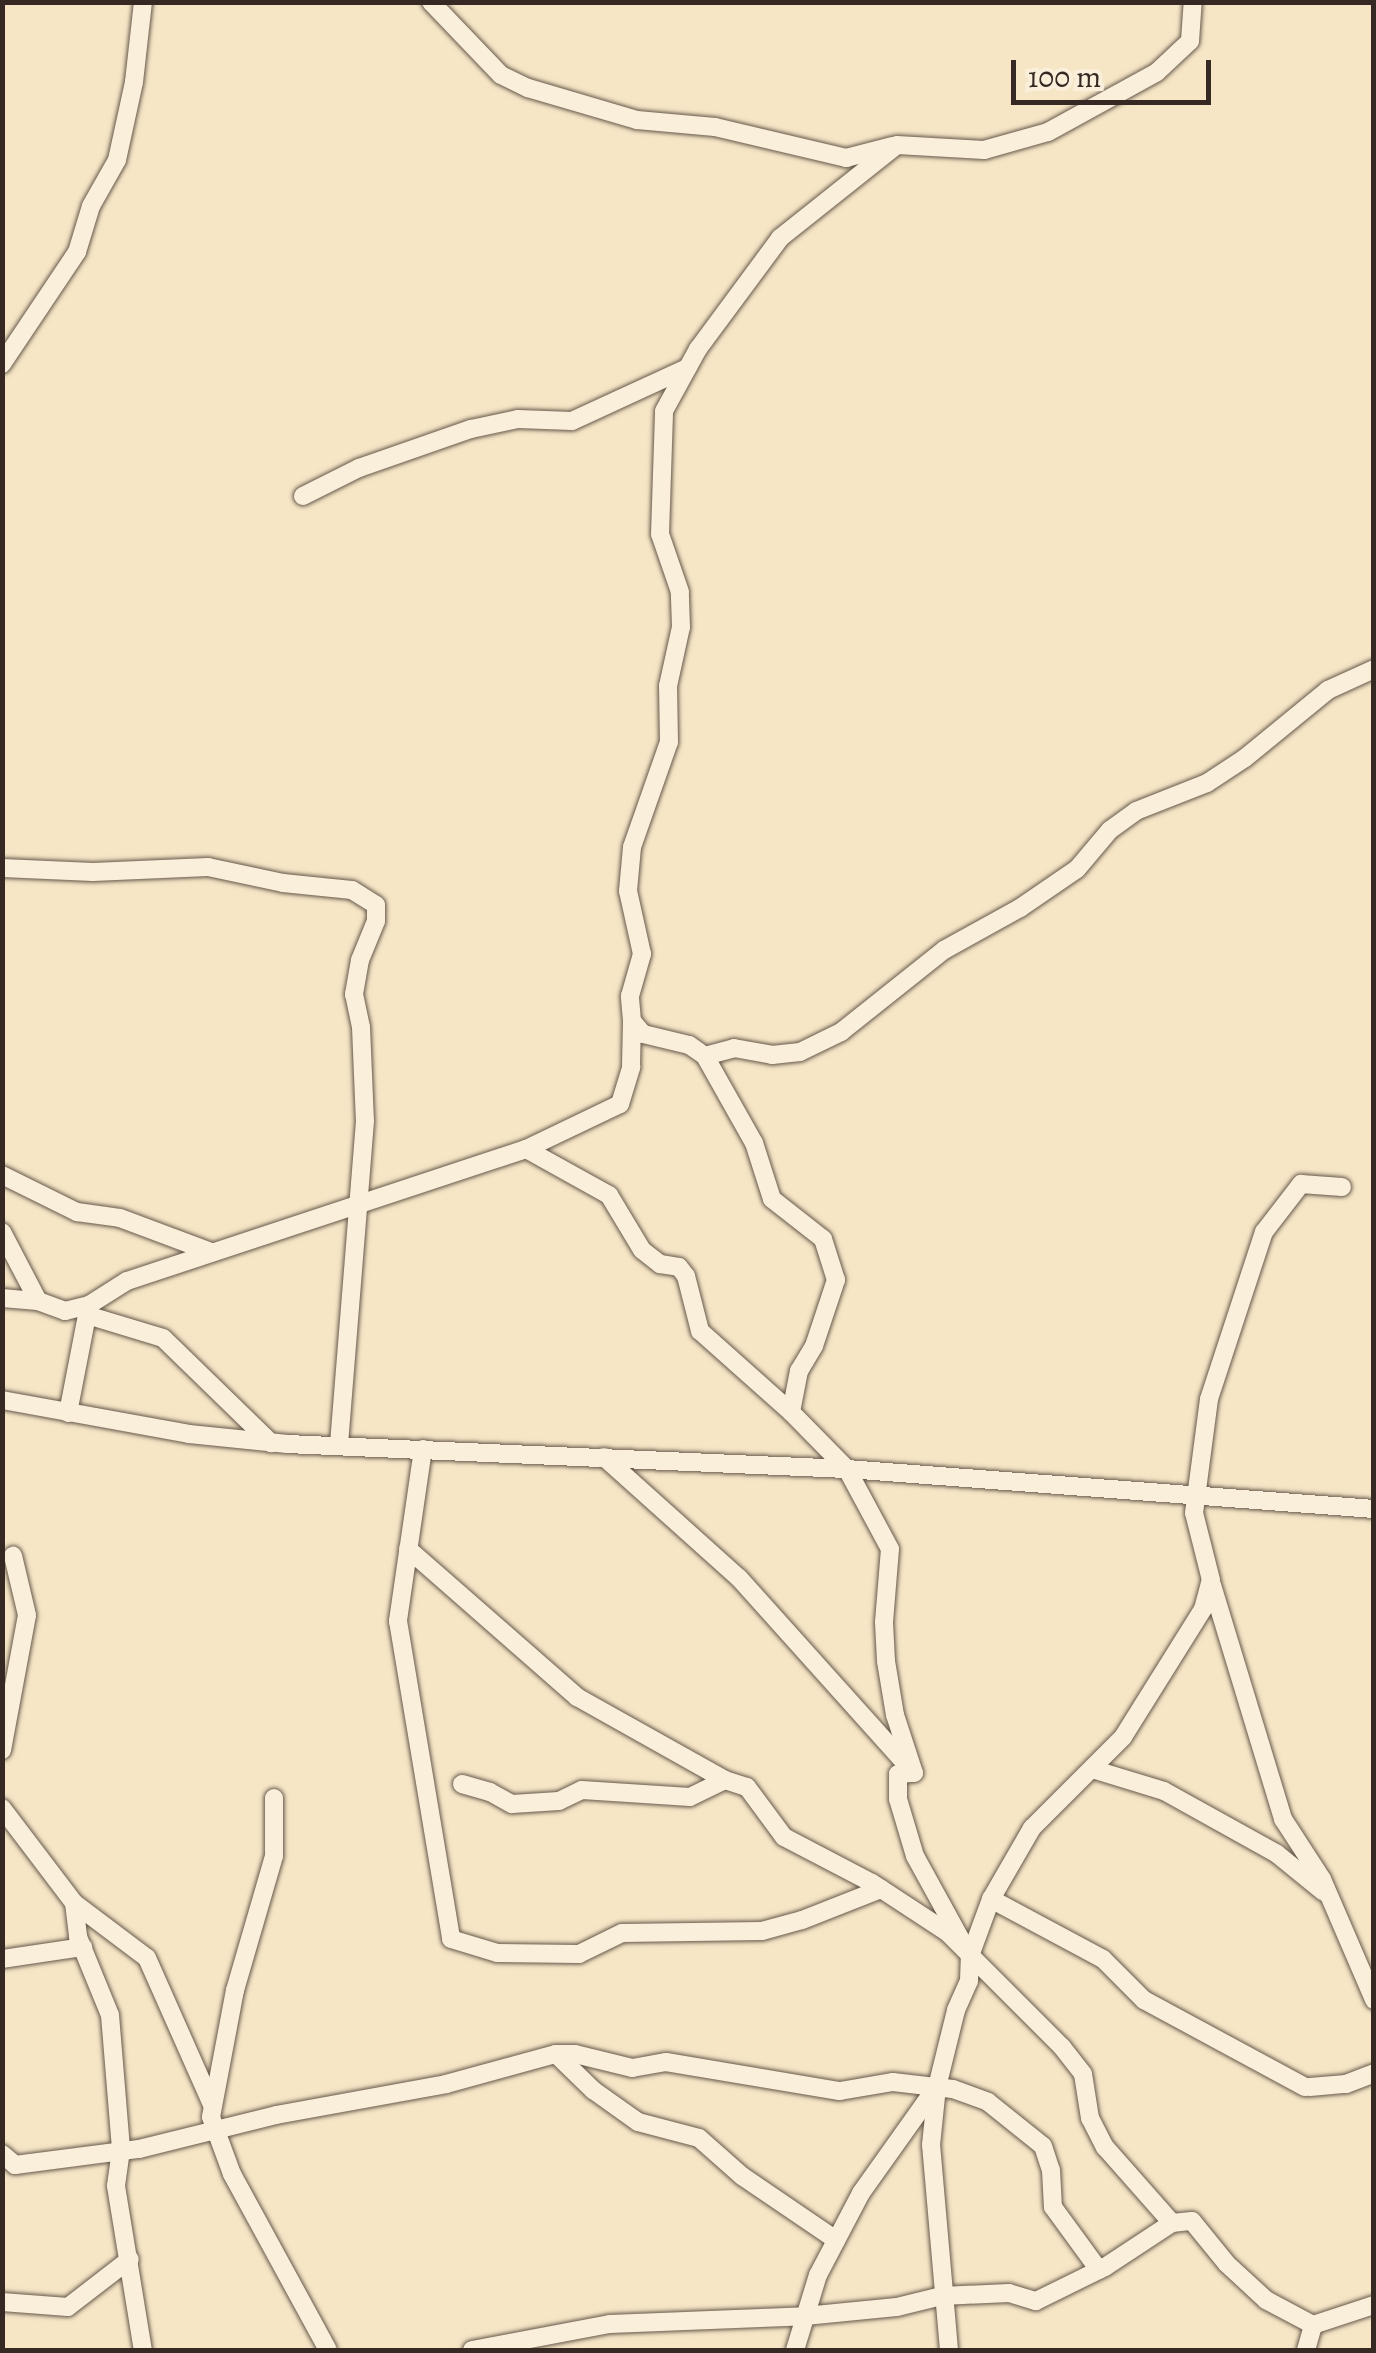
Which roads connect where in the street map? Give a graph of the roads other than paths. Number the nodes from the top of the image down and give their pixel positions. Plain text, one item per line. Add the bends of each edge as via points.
1 (143, 2) edge
2 (431, 2) edge
3 (1193, 2) edge
4 (897, 145) junction
5 (2, 364) edge
6 (687, 368) junction
7 (303, 496) dead end
8 (1374, 669) edge
9 (2, 868) edge
10 (632, 1021) junction
11 (705, 1056) junction
12 (526, 1149) junction
13 (2, 1175) edge
14 (1342, 1186) dead end
15 (362, 1202) junction
16 (2, 1232) edge
17 (212, 1252) junction
18 (2, 1298) edge
19 (38, 1302) junction
20 (88, 1310) junction
21 (2, 1400) edge
22 (791, 1412) junction
23 (68, 1413) junction
24 (271, 1443) junction
25 (340, 1446) junction
26 (423, 1449) junction
27 (604, 1457) junction
28 (846, 1469) junction
29 (1196, 1497) junction
30 (1374, 1509) edge
31 (408, 1549) junction
32 (13, 1556) dead end
33 (1211, 1580) junction
34 (2, 1750) edge
35 (1092, 1769) junction
36 (914, 1773) junction
37 (725, 1780) junction
38 (462, 1784) dead end
39 (274, 1798) dead end
40 (2, 1808) edge
41 (881, 1889) junction
42 (1328, 1896) junction
43 (992, 1899) junction
44 (74, 1903) junction
45 (83, 1947) junction
46 (970, 1956) junction
47 (2, 1959) edge
48 (1374, 2000) edge
49 (556, 2054) junction
50 (1374, 2073) edge
51 (937, 2087) junction
52 (212, 2105) junction
53 (214, 2131) junction
54 (121, 2150) junction
55 (2, 2154) edge
56 (1172, 2224) junction
57 (836, 2240) junction
58 (130, 2258) junction
59 (1099, 2270) junction
60 (942, 2296) junction
61 (2, 2302) edge
62 (1374, 2305) edge
63 (805, 2316) junction
64 (1313, 2324) junction
65 (526, 2345) edge
66 (143, 2350) edge
67 (328, 2350) edge
68 (472, 2350) edge
69 (795, 2350) edge
70 (949, 2350) edge
71 (1306, 2350) edge

1 - 5 street via 117,160 91,206 77,252
2 - 4 street via 501,75 528,88 637,120 715,126 846,158
3 - 4 street via 1190,41 1158,72 1048,132 984,150
4 - 6 street via 780,238
6 - 7 street via 572,421 518,420 471,430 359,468
6 - 10 street via 664,411 660,534 680,592 681,627 668,686 669,742 632,847 628,891 642,954 630,996
8 - 11 street via 1328,690 1206,783 1136,811 1078,869 944,950 841,1032 800,1052 734,1048
9 - 15 street via 208,866 352,890 376,905 354,994 366,1121
10 - 11 street via 643,1034 689,1045
10 - 12 street via 631,1068 620,1104
11 - 22 street via 754,1143 772,1199 822,1239 836,1280
12 - 15 street
12 - 22 street via 609,1195 642,1250 660,1264 679,1266 700,1331
13 - 17 street via 77,1212 120,1218
14 - 29 street via 1301,1184 1264,1232 1210,1399
15 - 17 street
15 - 25 street
16 - 19 street
17 - 20 street via 127,1281
18 - 19 street
19 - 20 street
20 - 23 street
20 - 24 street via 163,1338
21 - 23 street
22 - 28 street
23 - 24 street
24 - 25 street
25 - 26 street
26 - 27 street
26 - 31 street
27 - 28 street
27 - 36 street via 739,1578
28 - 29 street
28 - 36 street via 890,1549 886,1661
29 - 30 street
29 - 33 street
31 - 37 street via 577,1698
31 - 41 street via 398,1621 451,1939 497,1953 579,1954 622,1933 762,1931
32 - 34 street via 27,1615
33 - 35 street via 1202,1610 1165,1672 1123,1738
33 - 42 street via 1284,1820
35 - 42 street via 1164,1791 1277,1854
35 - 43 street via 1032,1828
36 - 46 street via 898,1774 898,1800 915,1856
37 - 38 street via 690,1798 595,1790 560,1801 512,1804
37 - 41 street via 748,1787 784,1838
39 - 52 street via 274,1856
40 - 44 street
41 - 46 street via 947,1932
42 - 48 street
43 - 46 street
43 - 50 street via 1102,1959 1144,2000 1308,2087
44 - 45 street
44 - 52 street via 148,1958
45 - 47 street
45 - 54 street via 110,2015
46 - 51 street
46 - 56 street via 1084,2074 1090,2118 1104,2147
49 - 51 street via 632,2068 666,2062 720,2069 840,2091 894,2082
49 - 53 street via 446,2084
49 - 57 street via 638,2122 698,2138
51 - 57 street via 861,2193
51 - 59 street via 988,2102 1043,2146 1053,2207
51 - 60 street via 931,2157
52 - 53 street
53 - 54 street
53 - 67 street
54 - 55 street via 15,2165
54 - 58 street via 116,2186
56 - 59 street
56 - 64 street via 1192,2221 1266,2300
57 - 63 street
58 - 61 street via 68,2307
58 - 66 street
59 - 60 street via 1036,2301 1009,2293
60 - 63 street
60 - 70 street
62 - 64 street
63 - 65 street via 626,2323
63 - 69 street
64 - 71 street
65 - 68 street

